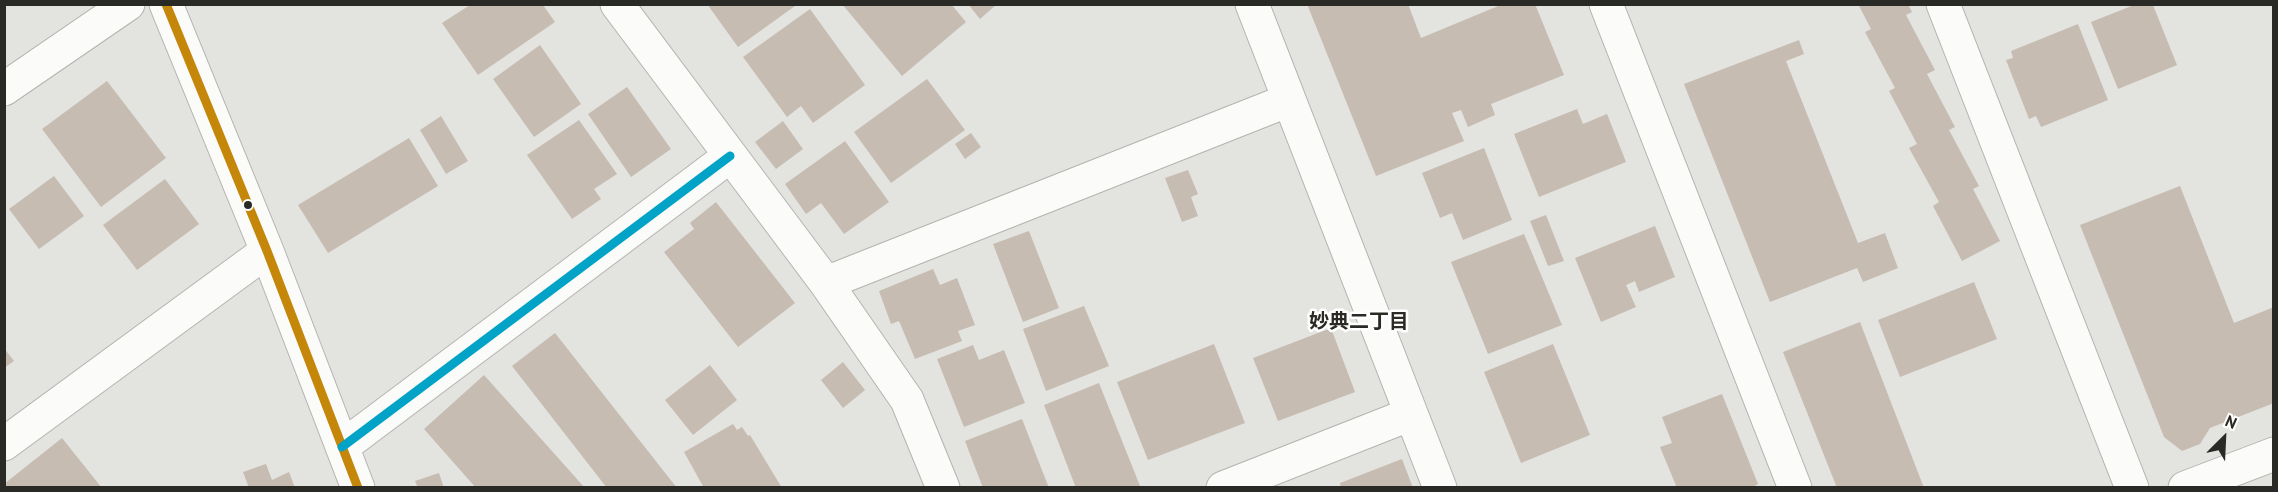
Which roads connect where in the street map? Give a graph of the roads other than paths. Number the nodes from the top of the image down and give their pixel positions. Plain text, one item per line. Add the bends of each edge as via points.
1 (166, 4) edge
2 (617, 4) edge
3 (1252, 4) edge
4 (1606, 4) edge
5 (1943, 4) edge
6 (116, 8) edge
7 (4, 89) edge
8 (1289, 100) junction
9 (730, 156) junction
10 (267, 251) junction
11 (826, 283) junction
12 (1411, 414) junction
13 (4, 444) edge
14 (342, 447) junction
15 (2274, 454) edge
16 (358, 488) edge
17 (943, 488) edge
18 (1223, 488) edge
19 (1440, 488) edge
20 (1794, 488) edge
21 (2133, 488) edge
22 (2185, 488) edge

1 - 10 street
2 - 9 street
3 - 8 street
4 - 20 street
5 - 21 street
6 - 7 street
8 - 11 street
8 - 12 street
9 - 11 street
9 - 14 street
10 - 13 street
10 - 14 street
11 - 17 street via 907,400
12 - 18 street
12 - 19 street
14 - 16 street
15 - 22 street

